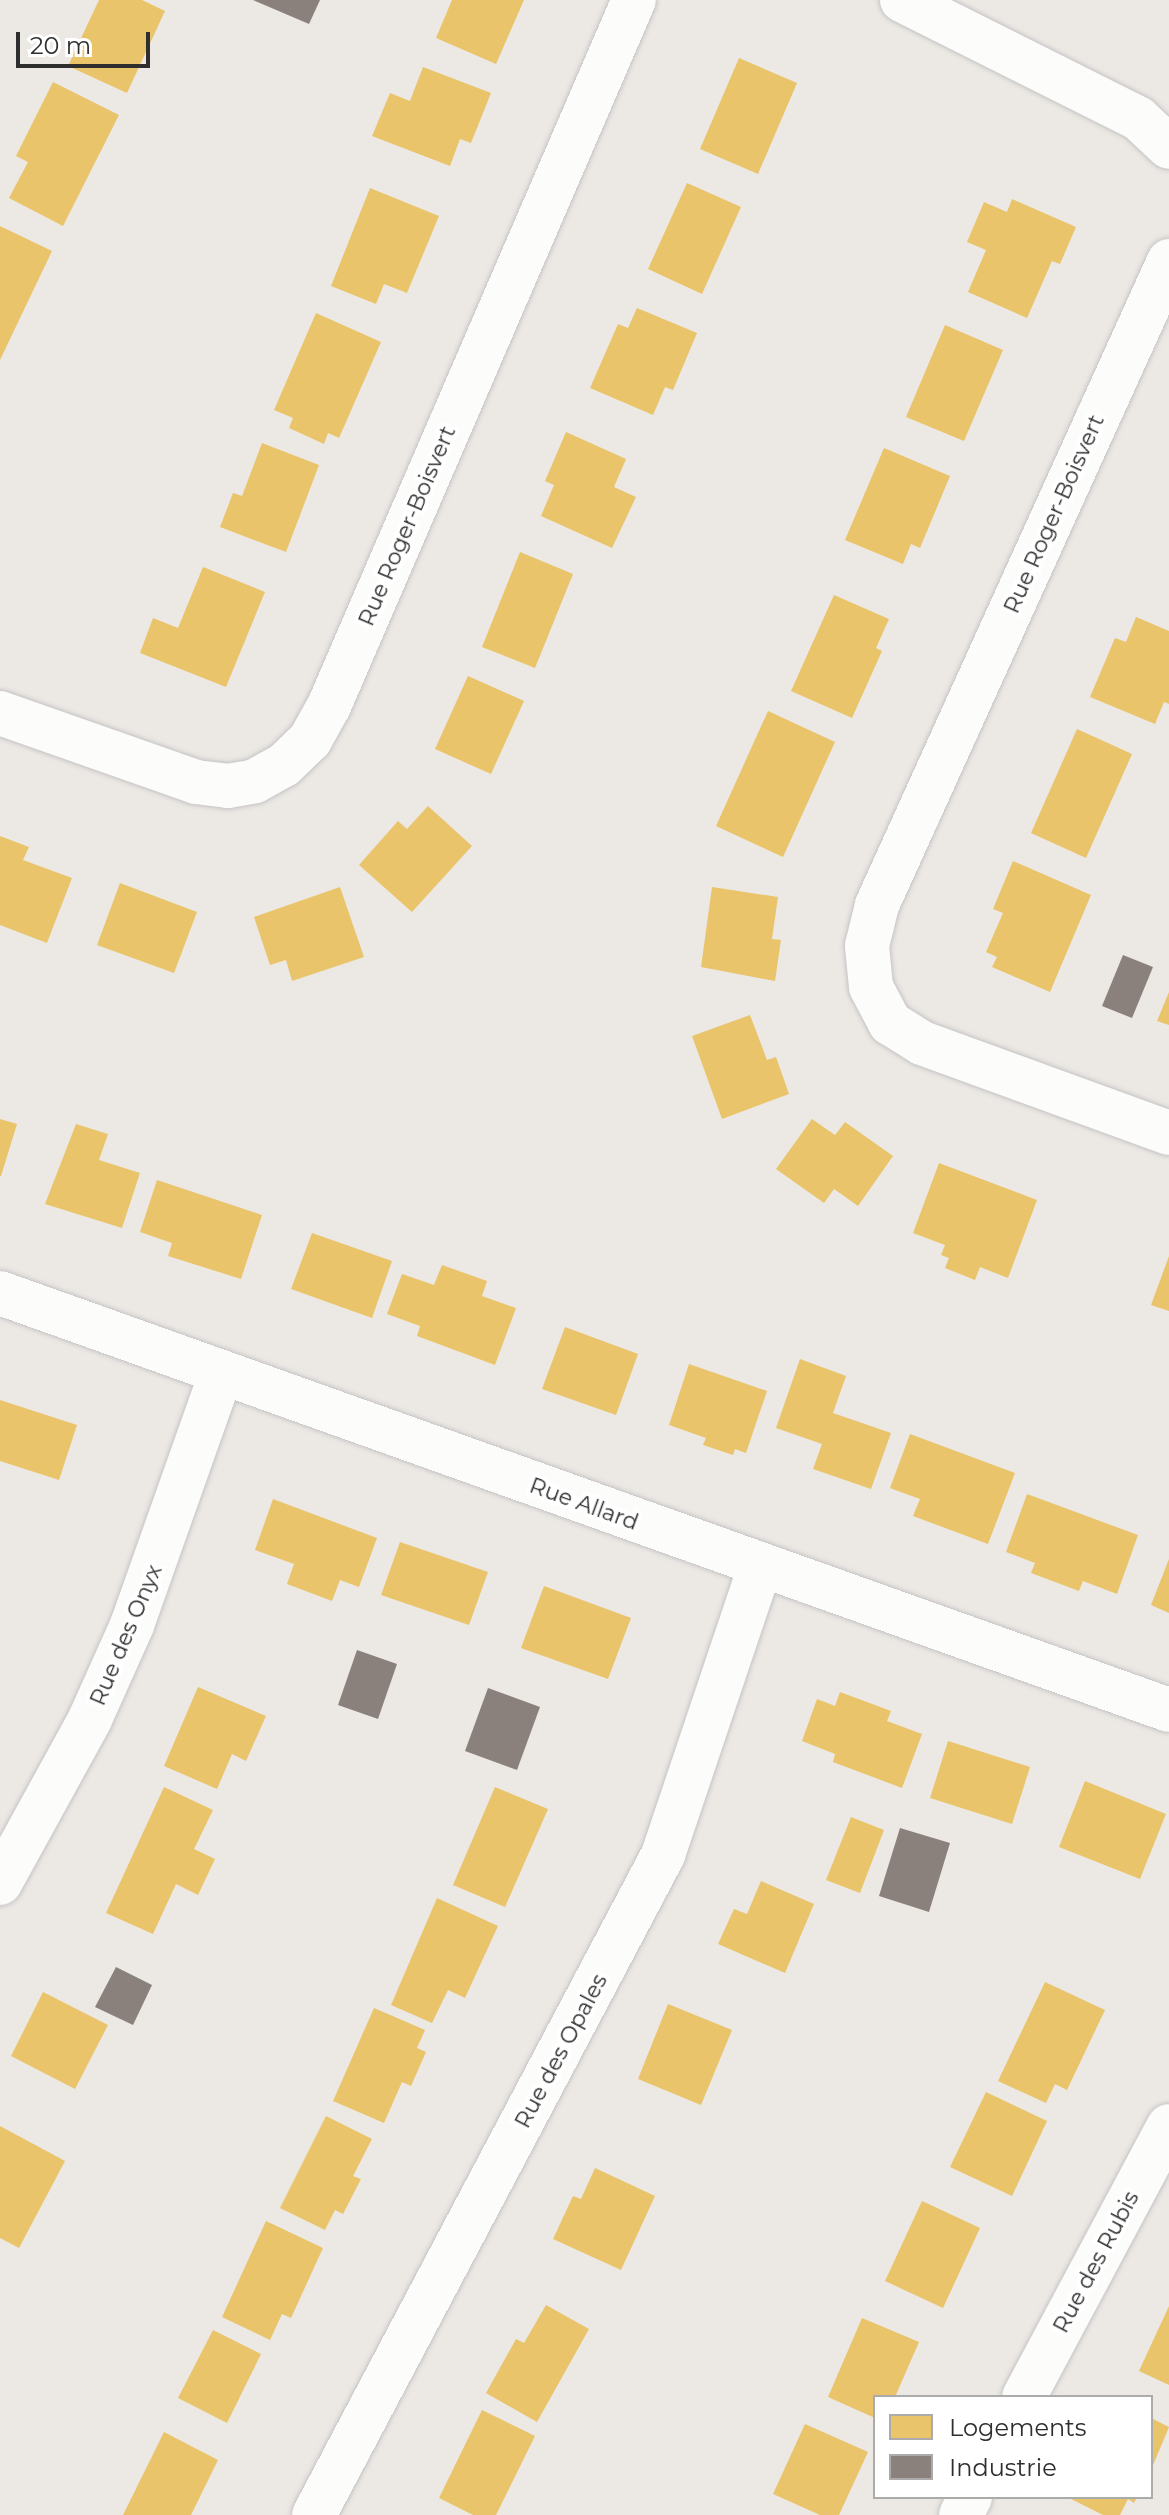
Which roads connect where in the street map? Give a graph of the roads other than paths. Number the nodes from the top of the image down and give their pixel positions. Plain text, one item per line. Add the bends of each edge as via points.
1 (634, 0) edge
2 (902, 0) edge
3 (1169, 147) edge
4 (1169, 261) edge
5 (0, 713) edge
6 (1169, 1133) edge
7 (0, 1293) edge
8 (221, 1374) junction
9 (760, 1567) junction
10 (1169, 1710) edge
11 (0, 1883) edge
12 (1169, 2126) edge
13 (1025, 2395) edge
14 (314, 2515) edge

1 - 5 street, Rue Roger-Boisvert via 310,740 274,771 228,786 196,782
2 - 3 street via 1138,118
4 - 6 street, Rue Roger-Boisvert via 877,905 867,946 871,987 890,1023 922,1043
7 - 8 street, Rue Allard
8 - 9 street, Rue Allard
8 - 11 street, Rue des Onyx via 132,1625 90,1719
9 - 10 street, Rue Allard
9 - 14 street, Rue des Opales via 663,1855
12 - 13 street, Rue des Rubis

